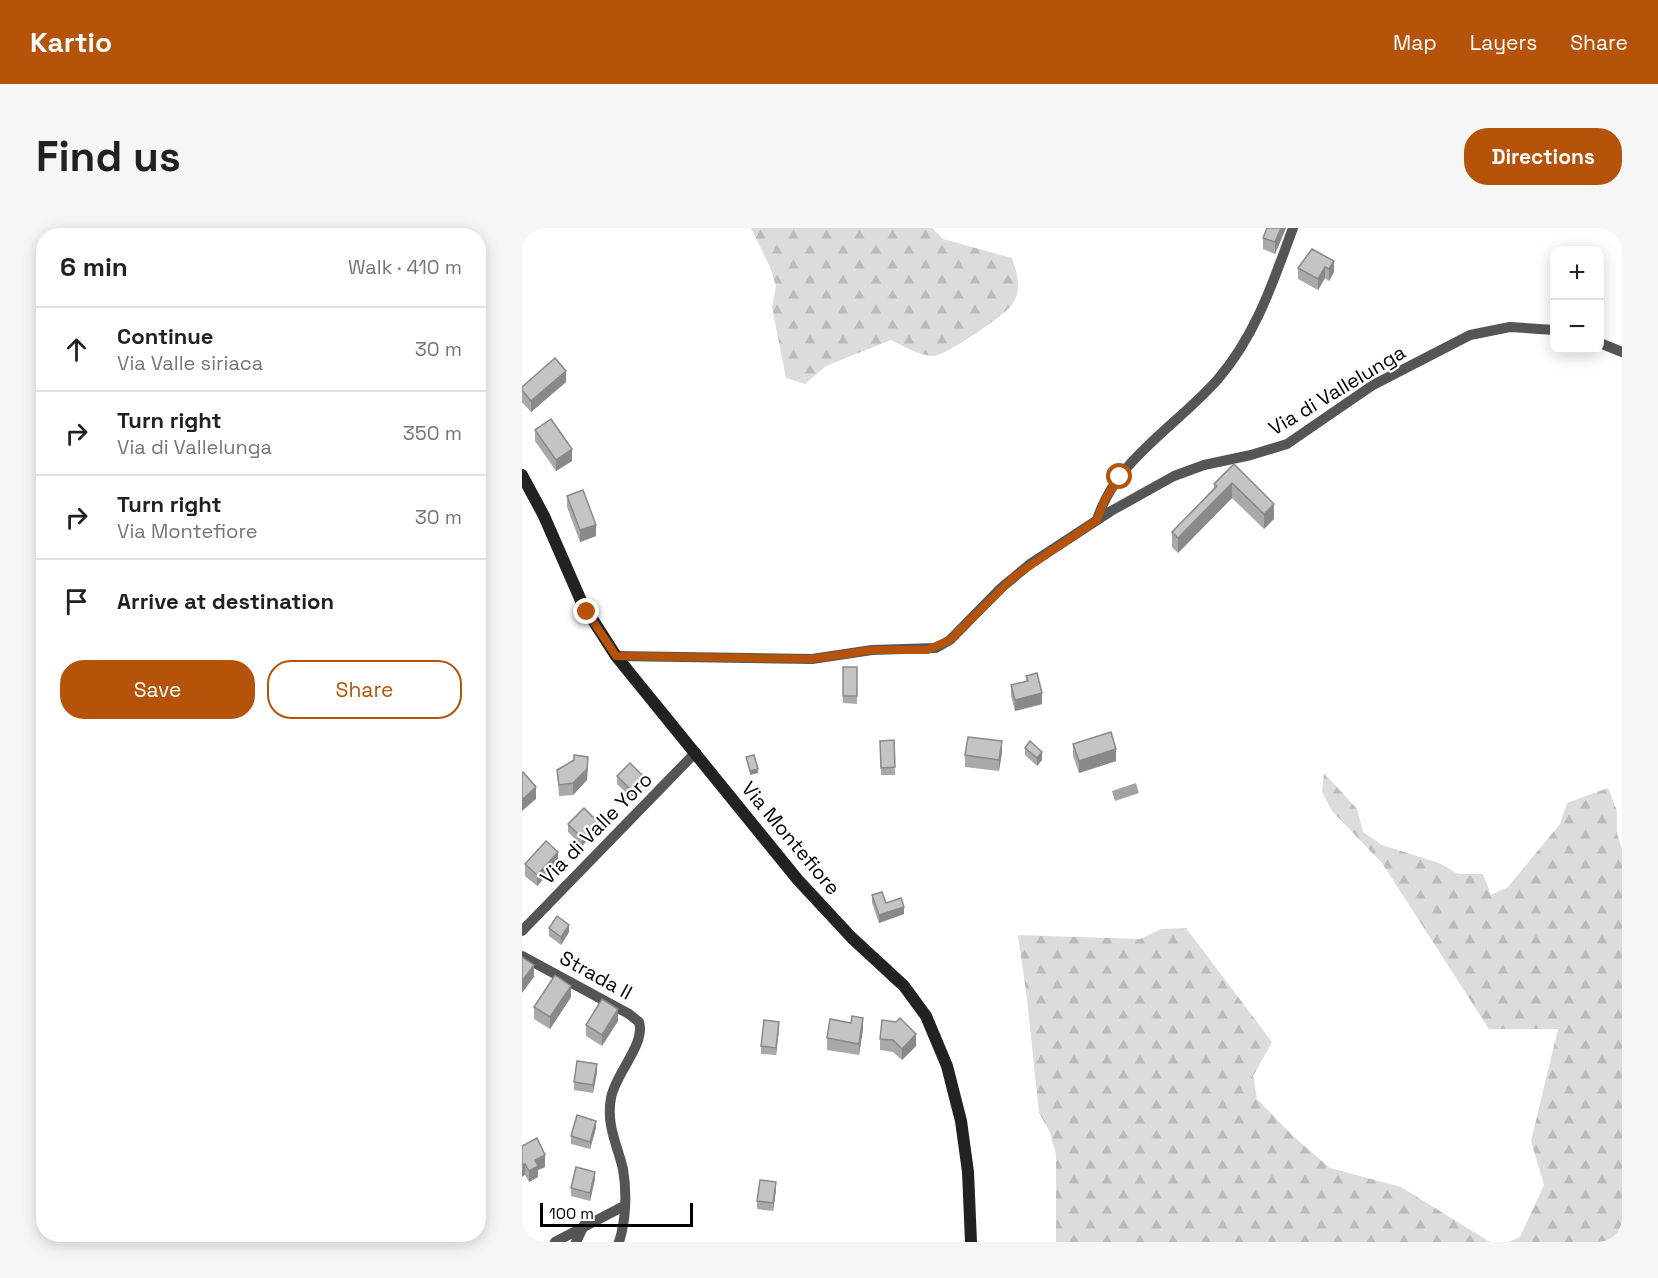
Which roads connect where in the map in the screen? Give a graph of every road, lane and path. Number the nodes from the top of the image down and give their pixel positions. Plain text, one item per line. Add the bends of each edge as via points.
1 (1293, 228) edge
2 (1550, 330) edge
3 (1604, 345) edge
4 (1622, 352) edge
5 (522, 475) edge
6 (1097, 520) junction
7 (616, 656) junction
8 (696, 752) junction
9 (527, 920) edge
10 (522, 931) edge
11 (522, 956) edge
12 (624, 1206) junction
13 (584, 1225) junction
14 (555, 1242) edge
15 (576, 1242) edge
16 (619, 1242) edge
17 (971, 1242) edge

1 - 6 street via 1257,322 1234,360 1127,468 1106,496
2 - 6 street, Via di Vallelunga via 1515,327 1470,335 1368,388 1294,440 1265,452 1179,474
3 - 4 street
5 - 7 main road, Via Montefiore via 582,603
6 - 7 street, Via di Vallelunga via 1022,570 955,635 936,648 872,650 812,659
7 - 8 main road, Via Montefiore
8 - 9 street, Via di Valle Yoro
8 - 17 main road, Via Montefiore via 798,880 904,986 926,1016 947,1066 961,1121
9 - 10 street, Via di Valle Yoro
11 - 12 street, Strada II via 639,1023 639,1040 610,1102 611,1132 624,1175
12 - 13 street
12 - 16 street, Strada II
13 - 14 street
13 - 15 street

